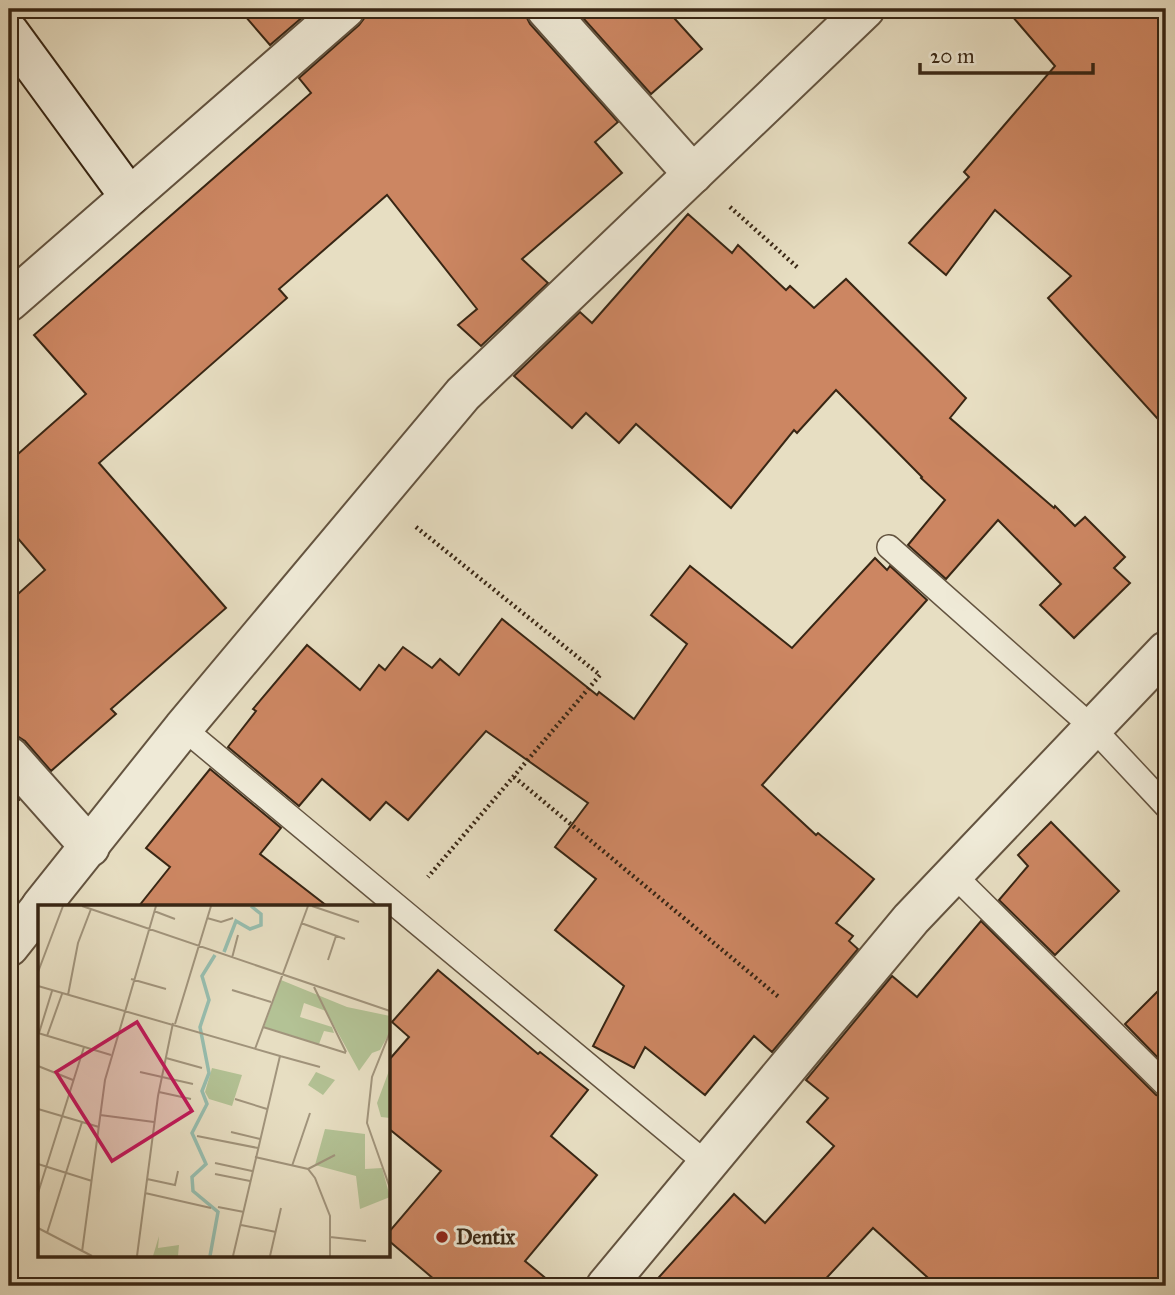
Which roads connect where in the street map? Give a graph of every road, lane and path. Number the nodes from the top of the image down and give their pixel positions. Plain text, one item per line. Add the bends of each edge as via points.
1 (345, 9) edge
2 (546, 9) edge
3 (865, 9) edge
4 (9, 32) edge
5 (693, 174) junction
6 (130, 196) junction
7 (797, 267) dead end
8 (9, 302) edge
9 (377, 496) junction
10 (889, 547) dead end
11 (1166, 651) edge
12 (183, 728) junction
13 (1093, 728) junction
14 (9, 756) edge
15 (514, 777) junction
16 (1166, 806) edge
17 (90, 847) junction
18 (954, 875) junction
19 (43, 905) edge
20 (401, 909) junction
21 (38, 911) edge
22 (9, 947) edge
23 (819, 1030) junction
24 (1166, 1085) edge
25 (707, 1164) junction
26 (606, 1286) edge

1 - 6 street
2 - 5 street
3 - 5 street
4 - 6 street
5 - 7 path
5 - 9 street via 463,394
6 - 8 street
9 - 12 street
9 - 15 path via 600,675
10 - 13 lane
11 - 13 street
12 - 17 street
12 - 20 lane
13 - 16 lane
13 - 18 street
14 - 17 street
15 - 20 path
15 - 23 path
17 - 19 street
18 - 23 street via 911,919
18 - 24 lane
20 - 25 lane
21 - 22 street
23 - 25 street
25 - 26 street

